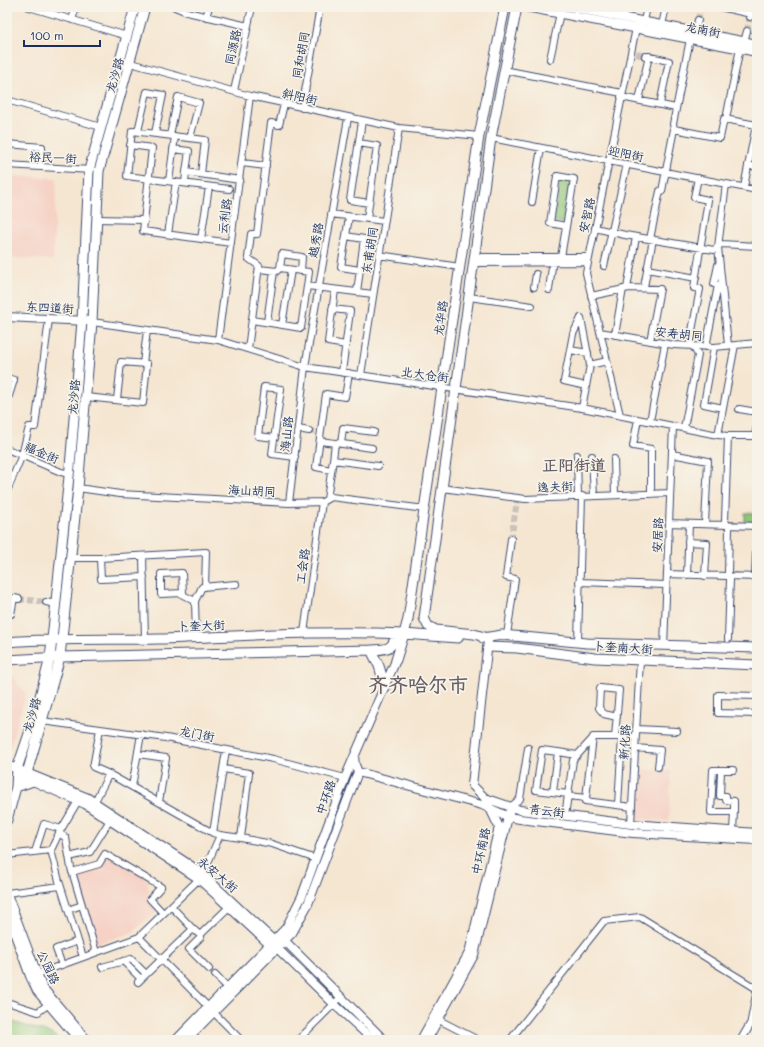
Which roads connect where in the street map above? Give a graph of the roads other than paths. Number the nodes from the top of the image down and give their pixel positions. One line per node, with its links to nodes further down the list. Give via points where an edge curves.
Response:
1 (29, 7): 16 (street)
2 (76, 7): 21 (street)
3 (135, 7): 29 (main road, 龙沙路)
4 (145, 7): 35 (main road, 龙沙路)
5 (175, 7): 19 (street)
6 (209, 7): 19 (street)
7 (252, 7): 25 (street, 同源路)
8 (320, 7): 44 (street, 同和胡同)
9 (505, 7): 56 (main road, 龙华路)
10 (517, 7): 36 (main road)
11 (526, 7): 18 (main road, 龙南街)
12 (573, 7): 17 (main road, 龙南街)
13 (647, 7): 23 (street)
14 (666, 7): 24 (street)
15 (720, 7): 20 (street, via 750,14)
16 (38, 8): 21 (street)
17 (594, 9): 23 (main road, 龙南街)
18 (560, 13): 26 (main road, 龙南街); 33 (street)
19 (206, 17): 25 (street)
20 (750, 17)
21 (72, 20): 29 (street)
22 (698, 20): 28 (street)
23 (644, 21): 24 (main road, 龙南街); 26 (street)
24 (662, 25): 28 (main road, 龙南街)
25 (248, 26): 37 (street, 同源路)
26 (636, 28): 28 (main road, 龙南街); 38 (street, 安智路, via 633,53)
27 (747, 31): 31 (street)
28 (693, 35): 31 (main road, 龙南街); 45 (street)
29 (127, 36): 34 (main road, 龙沙路)
30 (757, 44): 31 (main road, 龙南街)
31 (742, 45): 32 (main road, 龙南街); 47 (street)
32 (757, 52)
33 (550, 59)
34 (120, 60): 35 (street, 斜阳街); 50 (main road, 龙沙路)
35 (130, 62): 37 (street, 斜阳街); 74 (main road, 龙沙路)
36 (504, 70): 38 (street); 58 (main road)
37 (234, 91): 39 (street, 斜阳街)
38 (622, 95): 41 (street); 65 (street, 安智路)
39 (250, 96): 42 (street, 斜阳街); 66 (street, 云利路)
40 (7, 100): 50 (street)
41 (639, 100): 43 (street); 43 (street, via 647,56 669,61)
42 (284, 104): 44 (street, 斜阳街); 70 (street, via 279,124 271,123)
43 (660, 104): 45 (street)
44 (302, 108): 46 (street, 斜阳街)
45 (676, 108): 52 (street)
46 (348, 118): 48 (street, 斜阳街); 91 (street, 越秀路)
47 (726, 119): 49 (street); 52 (street, via 724,118 720,138)
48 (362, 121): 51 (street, 斜阳街); 59 (street)
49 (756, 125): 62 (street)
50 (101, 127): 73 (main road, 龙沙路)
51 (399, 128): 56 (street, 斜阳街); 96 (street, 东甫胡同)
52 (674, 129): 76 (street)
53 (138, 132): 54 (street); 54 (street, via 147,92 163,95); 61 (street, via 132,131)
54 (155, 133): 55 (street)
55 (173, 135): 57 (street); 57 (street, via 178,98 199,103); 64 (street)
56 (479, 136): 116 (main road, 龙华路)
57 (190, 138): 77 (street, via 205,140)
58 (491, 138): 63 (street, 迎阳街); 112 (main road)
59 (359, 143): 90 (street, via 377,146); 90 (street, via 350,200)
60 (7, 144): 71 (street, via 42,147)
61 (130, 145): 79 (street, via 127,176); 79 (street, via 152,148)
62 (754, 146): 68 (street)
63 (541, 148): 65 (street, 迎阳街); 89 (street)
64 (173, 149): 75 (street, via 189,151); 82 (street)
65 (609, 161): 67 (street, 迎阳街); 98 (street, 安智路)
66 (242, 163): 70 (street); 81 (street, 云利路)
67 (627, 164): 76 (street, 迎阳街); 99 (street)
68 (748, 165): 72 (street); 86 (street)
69 (7, 166): 71 (street, 裕民一街)
70 (266, 166): 117 (street, via 257,234 251,234 248,258 259,266)
71 (41, 167): 73 (street, 裕民一街)
72 (757, 167)
73 (89, 170): 74 (street, 裕民一街); 141 (main road, 龙沙路)
74 (99, 171): 93 (main road, 龙沙路)
75 (186, 172): 77 (street); 83 (street)
76 (666, 172): 80 (street, 迎阳街); 104 (street)
77 (201, 174): 78 (street)
78 (210, 175): 81 (street); 85 (street)
79 (148, 178): 82 (street); 95 (street)
80 (698, 178): 84 (street, 迎阳街); 108 (street, via 694,197 708,200)
81 (240, 180): 105 (street, 云利路)
82 (172, 182): 83 (street); 100 (street)
83 (185, 183): 85 (street)
84 (726, 184): 86 (street, 迎阳街); 107 (street)
85 (208, 186): 87 (street); 103 (street)
86 (744, 187): 88 (street, 迎阳街)
87 (229, 189)
88 (757, 190)
89 (532, 202)
90 (369, 203): 94 (street)
91 (331, 214): 92 (street); 127 (street, 越秀路)
92 (349, 217): 94 (street); 101 (street)
93 (97, 218): 95 (street); 142 (main road, 龙沙路)
94 (366, 219): 96 (street)
95 (144, 220): 100 (street, via 143,231)
96 (384, 221): 109 (street, 东甫胡同)
97 (566, 226): 97 (street, via 574,179 557,176 550,223); 110 (street)
98 (595, 228): 99 (street); 114 (street, 安智路)
99 (612, 232): 102 (street); 115 (street)
100 (168, 234): 103 (street)
101 (346, 236): 121 (street, via 364,239); 121 (street, via 341,267)
102 (636, 237): 104 (street); 129 (street)
103 (201, 239): 105 (street)
104 (652, 239): 108 (street); 118 (street)
105 (231, 243): 148 (street, 云利路)
106 (757, 246): 107 (street, via 721,244)
107 (718, 247): 108 (street, via 714,250); 111 (street)
108 (700, 248): 124 (street)
109 (379, 255): 116 (street); 133 (street, 东甫胡同)
110 (561, 257): 113 (street); 114 (street)
111 (719, 258): 153 (street); 155 (street, via 714,284 718,285)
112 (474, 260): 113 (street); 135 (main road)
113 (552, 260): 114 (street); 131 (street)
114 (588, 260): 134 (street, 安智路, via 586,273)
115 (604, 266)
116 (460, 267): 168 (main road, 龙华路)
117 (259, 269): 119 (street); 140 (street)
118 (647, 269): 124 (street); 128 (street)
119 (277, 270): 120 (street); 122 (street, via 282,254 302,257); 143 (street)
120 (290, 270): 122 (street); 144 (street)
121 (360, 270): 132 (street)
122 (301, 271): 125 (street, via 309,272)
123 (536, 274): 126 (street)
124 (696, 278): 154 (street, via 694,288 700,289 690,341)
125 (307, 286): 127 (street); 144 (street, via 301,328)
126 (534, 287)
127 (318, 288): 130 (street); 163 (street, 越秀路)
128 (644, 288): 129 (street); 149 (street, via 660,289)
129 (625, 289): 134 (street); 147 (street)
130 (335, 290): 132 (street); 137 (street)
131 (549, 290)
132 (357, 292): 133 (street)
133 (373, 294): 165 (street, 东甫胡同)
134 (591, 296): 146 (street, 安智路)
135 (469, 297): 136 (street); 169 (main road)
136 (532, 306)
137 (332, 309): 152 (street, via 328,342); 152 (street, via 350,311)
138 (7, 317): 139 (main road, 东四道街)
139 (49, 319): 141 (main road, 东四道街); 195 (street, via 36,427 29,426)
140 (252, 320): 143 (street); 157 (street)
141 (82, 321): 142 (main road, 东四道街); 203 (main road, 龙沙路)
142 (92, 322): 145 (street, 北大仓街); 170 (main road, 龙沙路)
143 (267, 322): 144 (street)
144 (282, 325)
145 (147, 330): 148 (street, 北大仓街); 161 (street)
146 (600, 332): 147 (street, 安寿胡同); 160 (street, 安智路)
147 (615, 335): 149 (street, 安寿胡同)
148 (218, 340): 157 (street, 北大仓街)
149 (650, 341): 151 (street, 安寿胡同)
150 (757, 343): 153 (street, 安寿胡同)
151 (665, 344): 154 (street, 安寿胡同); 179 (street)
152 (346, 345): 164 (street)
153 (731, 345): 156 (street, 安寿胡同); 174 (street)
154 (693, 346): 155 (street, 安寿胡同); 182 (street, via 698,355)
155 (706, 347): 156 (street, 安寿胡同)
156 (714, 347): 174 (street, via 704,404)
157 (248, 349): 163 (street, 北大仓街)
158 (570, 350): 159 (street); 159 (street, via 573,334 581,318); 167 (street, via 564,381)
159 (588, 353): 162 (street)
160 (607, 361): 162 (street); 177 (street, 安智路)
161 (143, 364): 171 (street, via 120,362); 171 (street, via 147,364 143,403)
162 (590, 365): 167 (street)
163 (305, 367): 164 (street, 北大仓街); 183 (street, 海山路)
164 (345, 373): 165 (street, 北大仓街); 190 (street, via 345,397 326,394 319,432)
165 (360, 375): 168 (street, 北大仓街)
166 (7, 378): 172 (street, via 14,380)
167 (586, 386): 173 (street)
168 (442, 387): 169 (street, 北大仓街); 214 (main road, 龙华路)
169 (456, 389): 173 (street, 北大仓街); 205 (main road)
170 (86, 397): 171 (street); 204 (main road, 龙沙路)
171 (117, 400)
172 (7, 402)
173 (582, 408): 177 (street, 北大仓街)
174 (723, 408): 186 (street)
175 (739, 409): 176 (street)
176 (757, 412)
177 (620, 415): 178 (street, 北大仓街)
178 (638, 419): 179 (street, 北大仓街); 208 (street, via 634,446 651,449)
179 (650, 421): 180 (street, 北大仓街)
180 (673, 426): 182 (street, 北大仓街); 194 (street, 安居路)
181 (757, 426): 188 (street)
182 (684, 428): 186 (street, 北大仓街)
183 (298, 429): 184 (street); 198 (street, 海山路)
184 (309, 431)
185 (374, 432): 191 (street, 工会路, via 343,428)
186 (718, 435): 187 (street, 北大仓街)
187 (728, 436): 188 (street, 北大仓街); 218 (street, via 725,521)
188 (756, 436)
189 (274, 438): 189 (street, via 280,389 264,387 258,436); 198 (street, via 272,454)
190 (320, 440): 191 (street); 202 (street, via 316,467)
191 (338, 443): 192 (street); 200 (street, 工会路)
192 (372, 448)
193 (7, 449): 195 (street, 福金街)
194 (672, 454): 207 (street, 安居路); 217 (street, via 708,461)
195 (22, 455): 203 (street, 福金街); 206 (street)
196 (577, 455): 210 (street)
197 (592, 456): 211 (street)
198 (294, 457): 213 (street, 海山路)
199 (614, 459): 209 (street)
200 (333, 460): 201 (street); 202 (street, 工会路)
201 (378, 466)
202 (331, 470): 212 (street, 工会路)
203 (70, 474): 244 (main road, 龙沙路, via 51,603)
204 (78, 488): 213 (street, 海山胡同, via 120,494); 224 (main road, 龙沙路)
205 (442, 488): 210 (street, 逸夫街, via 517,499); 250 (main road, via 424,618 428,626 436,630 474,634)
206 (7, 491)
207 (670, 493): 208 (street, 逸夫街); 215 (street, 安居路)
208 (651, 494): 209 (street, 逸夫街)
209 (615, 495): 211 (street, 逸夫街)
210 (580, 496): 211 (street, 逸夫街); 232 (street)
211 (594, 496)
212 (325, 500): 213 (street, 海山胡同); 214 (street, 海山胡同, via 330,497); 240 (street, 工会路)
213 (289, 503)
214 (425, 509): 241 (main road, 龙华路, via 408,619)
215 (669, 523): 216 (street); 226 (street, 安居路)
216 (689, 524): 217 (street); 221 (street)
217 (705, 524): 218 (street)
218 (727, 525): 219 (street); 229 (street)
219 (757, 526): 222 (street)
220 (512, 539): 242 (street, via 506,577 516,578)
221 (688, 542): 227 (street); 228 (street, via 707,543)
222 (756, 545): 231 (street)
223 (143, 556): 225 (street); 230 (street); 235 (street, via 206,552)
224 (70, 558): 225 (street); 245 (main road, 龙沙路)
225 (100, 558): 230 (street, via 101,578)
226 (667, 574): 227 (street); 234 (street, 安居路)
227 (687, 575): 228 (street)
228 (705, 576): 229 (street)
229 (729, 576): 231 (street); 247 (street)
230 (144, 577): 246 (street)
231 (756, 577)
232 (579, 582): 234 (street); 249 (street)
233 (236, 584): 235 (street)
234 (666, 585): 251 (street, 安居路)
235 (205, 587): 238 (street, via 202,587)
236 (183, 593): 236 (street, via 182,573 161,574 161,594); 238 (street)
237 (19, 599): 239 (street, via 14,598)
238 (195, 601): 243 (street)
239 (11, 614)
240 (304, 633): 241 (main road, 卜奎大街); 243 (main road, 卜奎大街)
241 (400, 634): 250 (main road, via 473,639); 253 (main road, via 388,649); 257 (main road, 龙华路)
242 (507, 635): 249 (main road, 卜奎南大街); 250 (main road, 卜奎南大街)
243 (196, 637): 246 (main road, 卜奎大街)
244 (51, 639): 245 (main road, 卜奎大街); 248 (main road, 卜奎大街); 255 (main road, 龙沙路)
245 (61, 639): 246 (main road, 卜奎大街); 254 (main road, 龙沙路)
246 (145, 639)
247 (728, 639)
248 (7, 642)
249 (578, 642): 251 (main road, 卜奎南大街)
250 (488, 643): 258 (main road, 卜奎南大街, via 595,658); 296 (main road, 中环南路, via 472,785)
251 (664, 646): 252 (main road, 卜奎南大街)
252 (757, 648)
253 (371, 650): 254 (main road); 260 (main road, via 379,666)
254 (60, 657): 255 (main road); 264 (main road, 龙沙路)
255 (50, 658): 256 (main road); 281 (main road, 龙沙路, via 34,719)
256 (7, 660)
257 (396, 660): 260 (main road, 中环路)
258 (640, 660): 259 (main road, 卜奎南大街); 266 (street, 新化路)
259 (757, 665)
260 (384, 686): 278 (main road, 中环路)
261 (757, 696): 262 (street, via 718,695 718,713)
262 (757, 714)
263 (617, 717): 263 (street, via 619,690 600,688 599,708 604,714); 270 (street)
264 (42, 721): 265 (street, 龙门街); 286 (main road, 龙沙路)
265 (100, 729): 268 (street, 龙门街); 287 (street, via 93,767)
266 (636, 729): 267 (street); 271 (street, 新化路)
267 (677, 731)
268 (141, 734): 274 (street, 龙门街); 276 (street)
269 (593, 737): 270 (street); 277 (street); 297 (street)
270 (618, 737): 271 (street); 301 (street)
271 (635, 737): 273 (street, 新化路)
272 (528, 748): 302 (street, via 520,798)
273 (635, 748): 280 (street, via 660,750); 303 (street, 新化路)
274 (226, 750): 282 (street); 288 (street, 龙门街, via 273,759)
275 (558, 752): 277 (street); 292 (street); 292 (street, via 542,750 536,790)
276 (138, 754): 291 (street); 299 (street, via 166,758)
277 (578, 755): 293 (street, via 573,760)
278 (354, 756): 285 (main road, via 354,765); 288 (main road, 中环路)
279 (7, 765): 281 (main road, 永安大街)
280 (658, 767)
281 (17, 769): 286 (main road, 永安大街); 290 (main road, 龙沙路)
282 (223, 769): 314 (street); 316 (street, via 249,772)
283 (721, 770): 284 (street); 294 (street, via 713,770); 295 (street)
284 (733, 770)
285 (358, 772): 304 (main road, 青云街, via 482,805); 337 (main road, 中环路, via 308,904)
286 (27, 773): 290 (main road, 龙沙路); 300 (main road, 永安大街, via 88,798)
287 (109, 774): 291 (street); 300 (street)
288 (345, 778): 322 (main road, 中环路)
289 (33, 781): 290 (main road); 298 (main road, 永安大街)
290 (16, 787): 308 (main road, 龙沙路)
291 (132, 787): 299 (street)
292 (553, 792): 293 (street)
293 (568, 795): 297 (street); 306 (street)
294 (712, 796): 295 (street); 305 (street, via 711,812)
295 (720, 796): 305 (street, via 726,796 726,800 734,801)
296 (485, 798): 302 (main road, 青云街); 304 (main road, 中环南路)
297 (586, 798): 301 (street, via 585,801)
298 (78, 800): 309 (main road, 永安大街); 311 (street)
299 (159, 802): 314 (street)
300 (94, 803): 324 (main road, 永安大街)
301 (618, 805): 303 (street)
302 (510, 807): 306 (main road, 青云街); 307 (main road, 中环南路)
303 (632, 807): 310 (street, 新化路)
304 (491, 810): 307 (main road, 青云街); 357 (main road, 中环南路, via 499,826 469,953)
305 (734, 812): 312 (street)
306 (565, 816): 310 (main road, 青云街)
307 (509, 817): 317 (main road, 青云街, via 633,832); 357 (main road, 中环南路, via 474,955)
308 (7, 820)
309 (110, 820): 321 (street, via 90,852); 324 (main road, 永安大街)
310 (631, 824): 312 (main road, 青云街)
311 (60, 831): 318 (street); 319 (street, via 44,824); 321 (street, via 66,838)
312 (733, 831): 313 (main road, 青云街)
313 (757, 832)
314 (213, 833): 315 (street)
315 (220, 835): 316 (street); 324 (street)
316 (241, 838): 322 (street, via 272,844)
317 (757, 840)
318 (51, 850): 319 (street); 325 (street)
319 (35, 852): 320 (street)
320 (7, 855)
321 (69, 857): 323 (street)
322 (316, 859): 338 (main road, 中环路, via 302,896 286,928)
323 (72, 872): 327 (street); 332 (street, via 99,864 105,854 161,887 150,899)
324 (201, 877): 328 (street); 329 (main road, 永安大街); 338 (main road, 永安大街)
325 (60, 886): 326 (street); 330 (street)
326 (7, 894): 347 (main road, 公园路)
327 (82, 905): 330 (street); 339 (street)
328 (171, 906): 332 (street); 333 (street)
329 (229, 907): 334 (street); 338 (main road, 永安大街)
330 (68, 910): 336 (street)
331 (7, 913): 347 (main road, 公园路)
332 (163, 913): 335 (street)
333 (193, 929): 334 (street); 341 (street)
334 (200, 935): 345 (street, via 201,937 189,949)
335 (139, 937): 339 (street); 341 (street)
336 (78, 941): 340 (street); 343 (street, via 56,949)
337 (285, 941): 338 (main road); 352 (main road)
338 (274, 944): 349 (main road); 355 (main road, 永安大街); 356 (main road)
339 (96, 952): 340 (street)
340 (83, 957): 343 (street)
341 (161, 960): 346 (street); 356 (street)
342 (123, 961): 344 (street); 346 (street, via 131,959); 346 (street, via 139,981)
343 (62, 965): 347 (street)
344 (102, 967)
345 (209, 969)
346 (146, 974)
347 (33, 975): 354 (main road, 公园路)
348 (215, 975): 349 (street)
349 (228, 988): 356 (main road)
350 (757, 988): 370 (street, via 640,917 604,920)
351 (757, 992): 358 (street)
352 (342, 997): 355 (street); 366 (main road)
353 (7, 1002): 354 (street, via 38,1012)
354 (51, 1002): 359 (main road, 公园路); 360 (main road, 公园路)
355 (334, 1004): 364 (street); 365 (main road, 永安大街)
356 (211, 1010): 361 (main road); 362 (main road); 363 (street)
357 (436, 1018): 367 (main road, 中环南路); 368 (main road, 中环南路); 369 (street)
358 (755, 1018): 371 (street)
359 (79, 1040)
360 (87, 1040)
361 (176, 1040)
362 (186, 1040)
363 (241, 1040)
364 (298, 1040)
365 (373, 1040)
366 (384, 1040)
367 (421, 1040)
368 (427, 1040)
369 (478, 1040)
370 (510, 1040)
371 (741, 1040)

